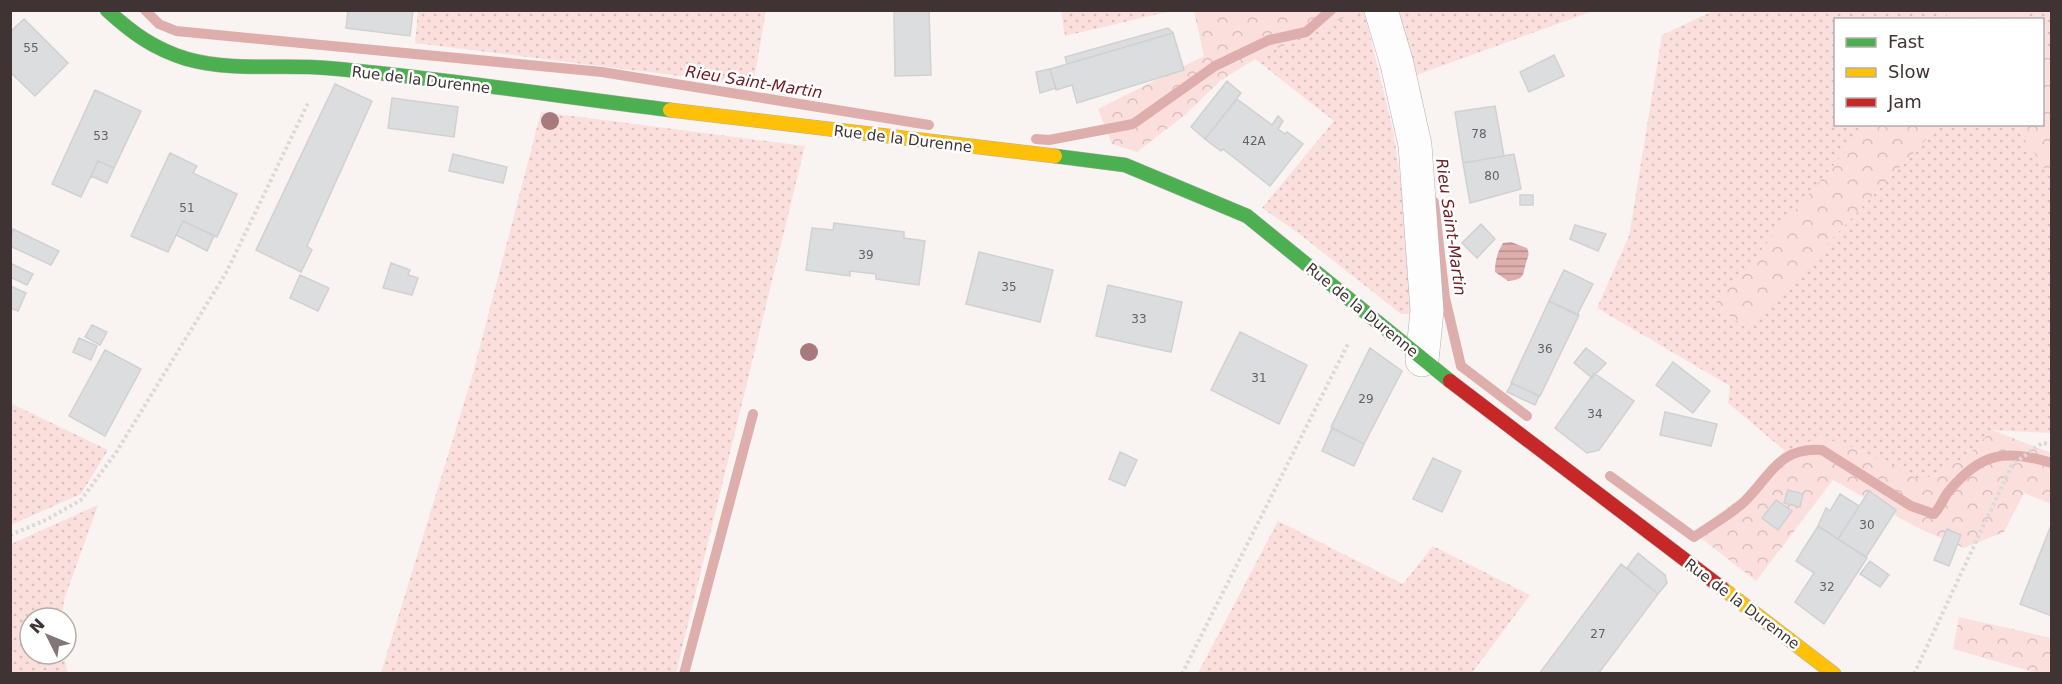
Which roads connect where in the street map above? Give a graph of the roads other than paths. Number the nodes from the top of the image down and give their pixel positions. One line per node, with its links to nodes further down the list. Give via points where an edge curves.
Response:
1 (107, 10): 3 (street, Rue de la Durenne, via 143,42 180,58 262,70 325,68 1125,165 1247,216)
2 (1381, 10): 3 (street, Rue de la Durenne, via 1415,145 1427,311)
3 (1422, 360): 4 (street, Rue de la Durenne)
4 (1834, 674)

